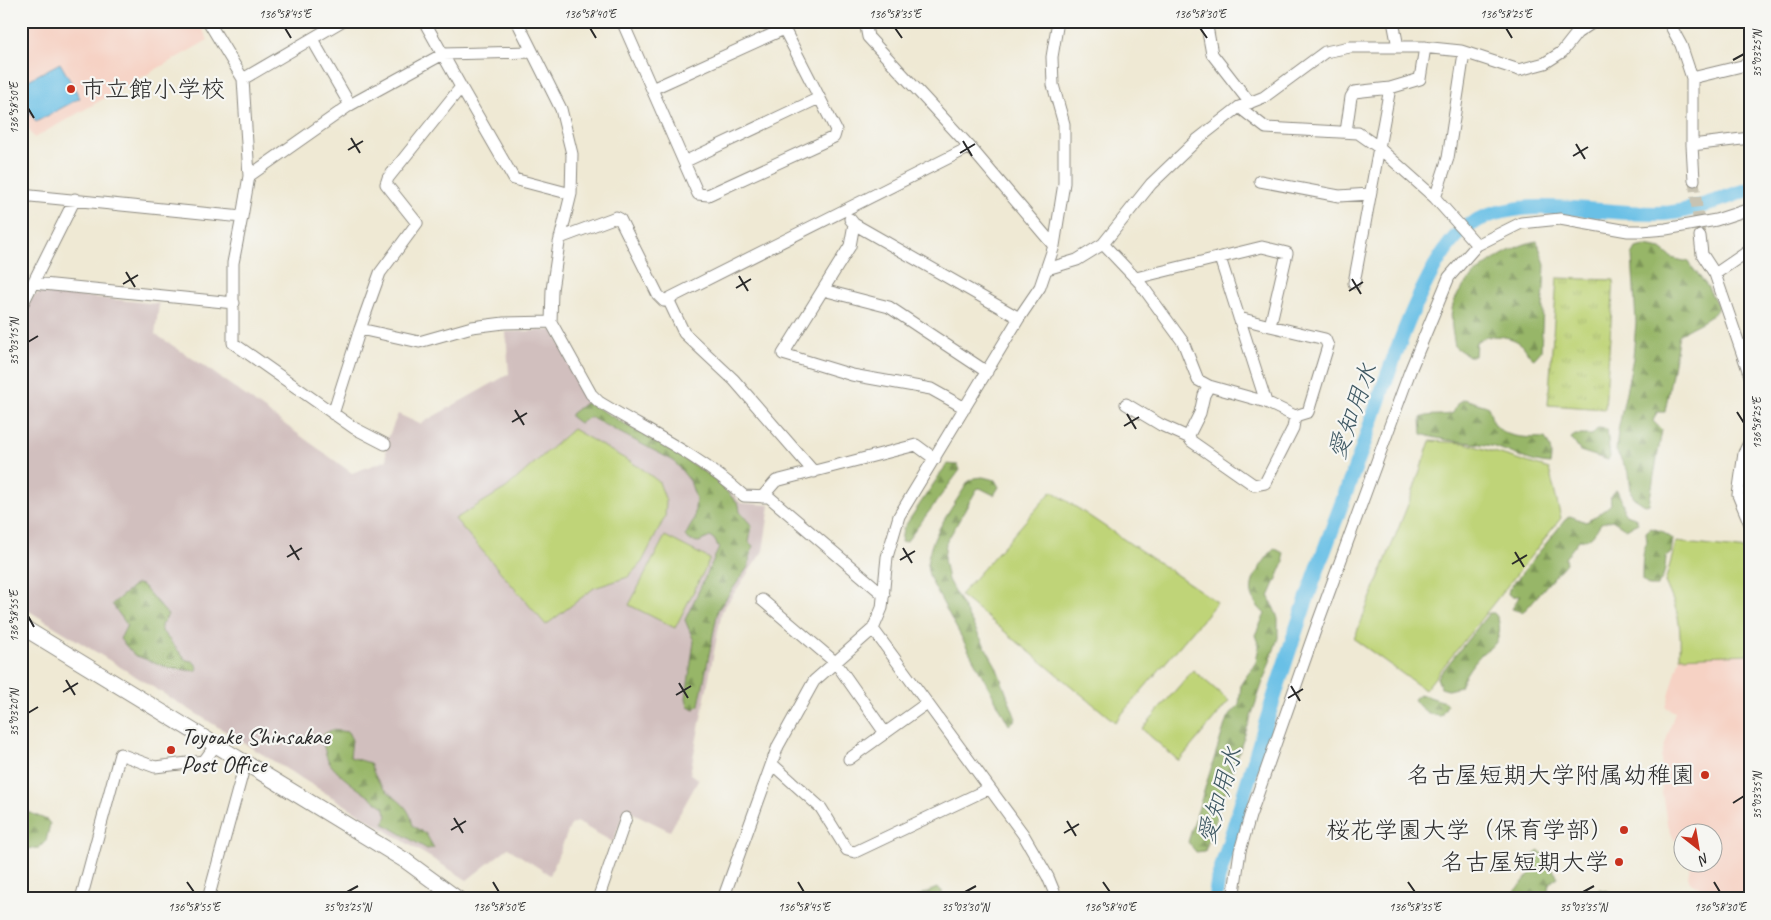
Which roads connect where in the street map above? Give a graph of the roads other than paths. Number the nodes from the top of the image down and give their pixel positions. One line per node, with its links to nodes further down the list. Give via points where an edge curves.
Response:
1 (208, 21): 21 (street)
2 (342, 21): 13 (street)
3 (424, 21): 18 (street)
4 (517, 21): 16 (street)
5 (622, 21): 23 (street)
6 (865, 21): 31 (street, via 868,37)
7 (1058, 21): 50 (street, via 1052,57 1053,85 1064,124 1064,183)
8 (1206, 21): 26 (street, via 1212,54)
9 (1394, 21): 14 (street)
10 (1596, 21): 17 (street, via 1577,33 1562,52 1545,63 1519,70)
11 (1668, 21): 20 (street, via 1681,45)
12 (782, 25): 23 (street); 25 (street)
13 (312, 39): 21 (street); 27 (street)
14 (1398, 47): 15 (street); 26 (street, via 1325,52 1264,97)
15 (1425, 47): 17 (street); 24 (street, via 1420,79)
16 (531, 52): 18 (street); 37 (street, via 567,130 572,154)
17 (1464, 53): 40 (street, via 1448,158)
18 (443, 54): 22 (street); 27 (street)
19 (1750, 64): 20 (street)
20 (1692, 78): 30 (street)
21 (242, 79): 34 (street)
22 (461, 87): 37 (street, via 514,179); 66 (street, via 388,178 386,184 417,223 380,273)
23 (652, 88): 33 (street)
24 (1390, 88): 28 (street, via 1354,92); 32 (street)
25 (820, 98): 33 (street); 33 (street, via 836,130 834,137 708,195 698,194)
26 (1244, 105): 28 (street, via 1266,128); 49 (street, via 1198,139 1151,184)
27 (350, 106): 34 (street)
28 (1346, 132): 32 (street, via 1358,133)
29 (1750, 138): 30 (street)
30 (1692, 145): 35 (street)
31 (970, 147): 43 (street); 50 (street)
32 (1378, 147): 38 (street); 40 (street)
33 (684, 162)
34 (250, 176): 44 (street)
35 (1694, 180)
36 (1260, 181): 38 (street, via 1339,196)
37 (571, 194): 47 (street)
38 (1370, 194): 57 (street)
39 (21, 195): 41 (street)
40 (1435, 198): 48 (street)
41 (75, 199): 44 (street); 56 (street)
42 (1750, 210): 48 (street, via 1716,220 1642,231 1560,219 1521,222)
43 (844, 211): 45 (street); 59 (street)
44 (242, 217): 60 (street, via 233,263)
45 (854, 224): 58 (street, via 850,246); 62 (street)
46 (1700, 236): 54 (street, via 1702,254)
47 (560, 238): 59 (street, via 616,217 620,219 658,295); 64 (street, via 552,290)
48 (1473, 241): 101 (street, via 1449,277 1410,371 1317,625 1250,816 1240,850)
49 (1104, 244): 53 (street, via 1077,260); 55 (street)
50 (1054, 246): 53 (street)
51 (1750, 250): 54 (street)
52 (1220, 258): 55 (street); 63 (street); 65 (street, via 1262,247 1287,253)
53 (1047, 269): 62 (street, via 1040,288)
54 (1715, 274): 68 (street)
55 (1136, 278): 69 (street, via 1183,342 1198,380)
56 (33, 283): 60 (street); 61 (street)
57 (1354, 283)
58 (823, 290): 67 (street, via 889,306); 72 (street, via 784,354 852,375 932,389)
59 (668, 299): 79 (street, via 684,334 734,380)
60 (234, 303): 73 (street, via 233,344)
61 (21, 307)
62 (1019, 318): 67 (street)
63 (1239, 318): 65 (street); 70 (street)
64 (552, 322): 66 (street, via 472,327 418,342); 80 (street, via 591,394 599,402 674,443 744,496)
65 (1270, 326): 74 (street, via 1325,340 1328,346 1308,412)
66 (360, 329): 73 (street)
67 (987, 372): 72 (street)
68 (1750, 376)
69 (1209, 386): 70 (street); 75 (street)
70 (1266, 402): 74 (street)
71 (1126, 404): 75 (street)
72 (966, 408): 78 (street)
73 (332, 414): 77 (street)
74 (1295, 416): 75 (street, via 1293,428 1265,483 1254,485)
75 (1190, 438)
76 (1750, 441): 81 (street, via 1744,453 1738,495)
77 (384, 444)
78 (935, 459): 79 (street, via 916,445); 82 (street, via 899,516 887,557)
79 (814, 472): 80 (street, via 776,481)
80 (762, 497): 82 (street, via 769,497)
81 (1750, 524)
82 (884, 595): 85 (street)
83 (762, 600): 86 (street)
84 (21, 626): 89 (street)
85 (873, 629): 86 (street); 87 (street)
86 (836, 663): 88 (street); 92 (street, via 814,681 778,746)
87 (927, 703): 88 (street); 93 (street)
88 (885, 733): 90 (street)
89 (215, 746): 91 (street); 96 (street, via 204,761 154,767 120,754)
90 (849, 760)
91 (245, 764): 95 (street, via 406,861); 97 (street)
92 (772, 764): 93 (street, via 821,808 847,850 855,852); 99 (street)
93 (988, 789): 100 (street, via 1023,834)
94 (626, 818): 98 (street)
95 (452, 897)
96 (82, 899)
97 (208, 899)
98 (598, 899)
99 (724, 899)
100 (1057, 899)
101 (1233, 899)

